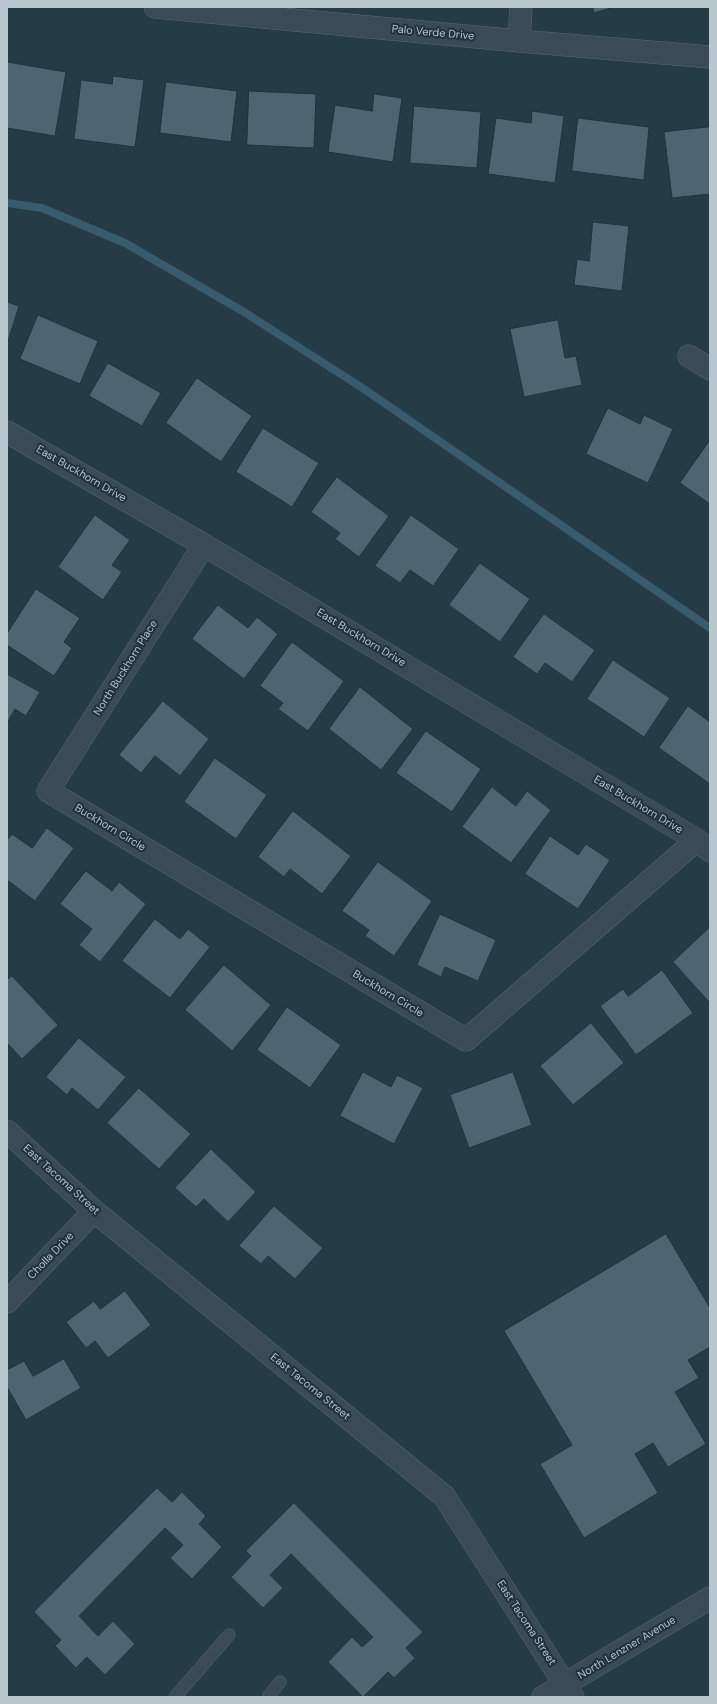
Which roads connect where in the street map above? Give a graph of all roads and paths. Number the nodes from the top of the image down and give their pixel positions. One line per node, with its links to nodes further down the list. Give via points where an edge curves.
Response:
1 (155, 7): 3 (street, Palo Verde Drive)
2 (521, 7): 3 (street)
3 (519, 41): 4 (street, Palo Verde Drive)
4 (710, 57)
5 (689, 356): 6 (street)
6 (710, 369)
7 (7, 432): 8 (street, East Buckhorn Drive)
8 (204, 544): 9 (street, North Buckhorn Place); 10 (street, East Buckhorn Drive)
9 (48, 791): 10 (street, Buckhorn Circle, via 466,1040)
10 (703, 845)
11 (7, 1131): 12 (street, East Tacoma Street)
12 (94, 1211): 13 (street, Cholla Drive); 17 (street, East Tacoma Street, via 444,1496)
13 (7, 1302)
14 (710, 1598): 17 (street, North Lenzner Avenue)
15 (229, 1635): 18 (lane)
16 (280, 1682): 19 (lane)
17 (569, 1691): 20 (street, North Lenzner Avenue)
18 (175, 1697)
19 (268, 1697)
20 (543, 1697)

